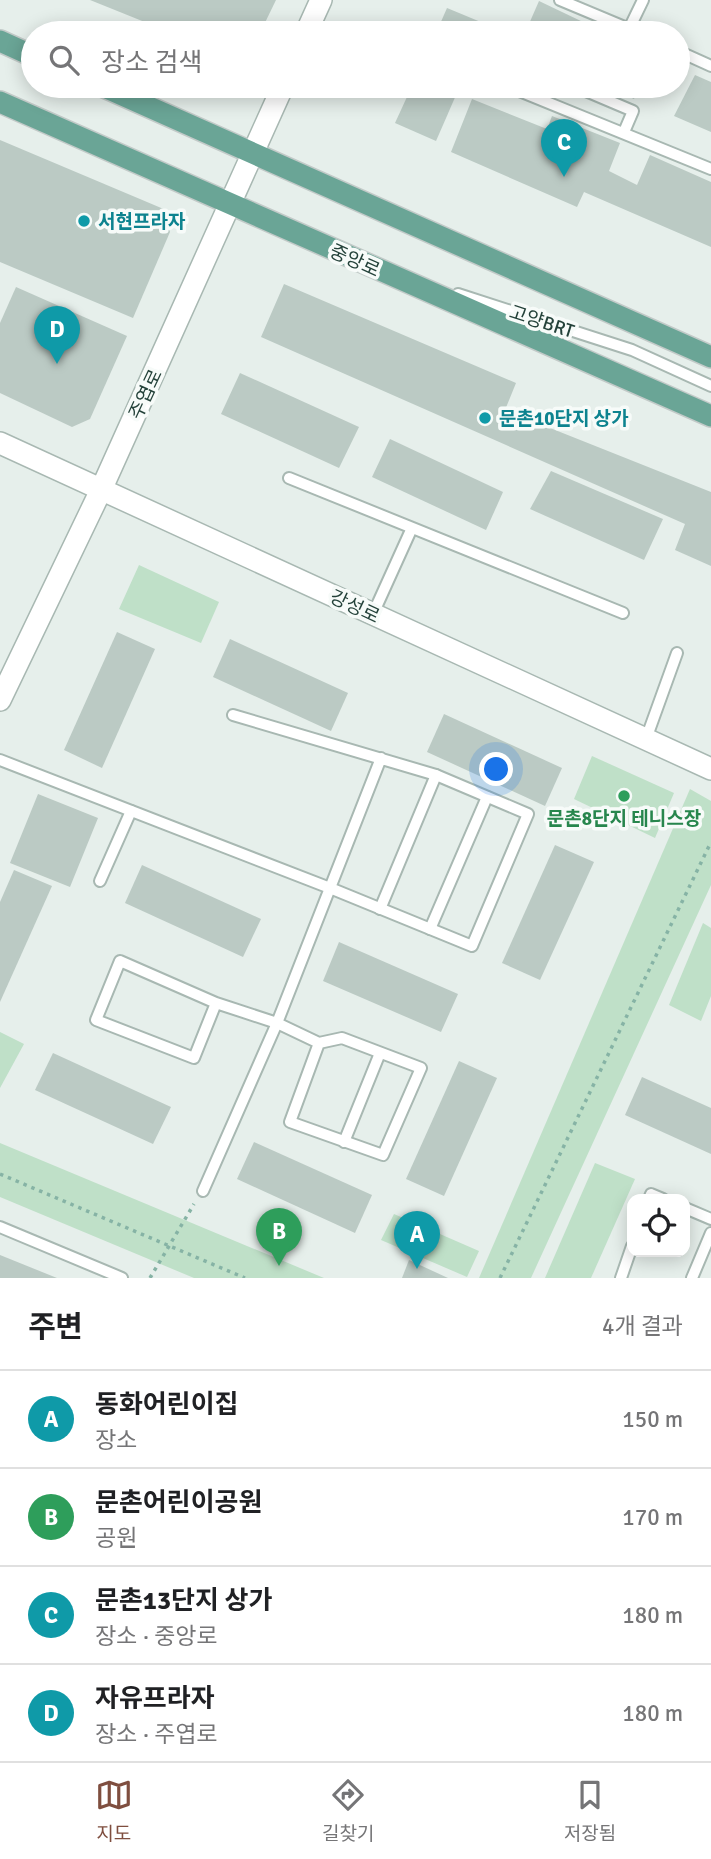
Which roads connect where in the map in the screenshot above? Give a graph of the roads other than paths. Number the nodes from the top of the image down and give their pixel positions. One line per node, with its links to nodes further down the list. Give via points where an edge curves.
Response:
1 (321, 0): 4 (street)
2 (560, 0): 5 (lane)
3 (643, 0): 6 (lane)
4 (311, 21)
5 (610, 21)
6 (637, 21)
7 (0, 41): 8 (main road)
8 (21, 51)
9 (690, 56): 10 (lane)
10 (711, 66)
11 (129, 98): 17 (main road)
12 (278, 98): 17 (street, 주엽로)
13 (538, 98): 16 (lane)
14 (602, 98): 16 (lane, via 633,111)
15 (0, 102): 19 (main road, 중앙로)
16 (624, 132): 18 (lane)
17 (253, 152): 19 (street, 주엽로); 21 (main road)
18 (711, 169)
19 (231, 205): 20 (main road, 중앙로); 26 (street, 주엽로)
20 (369, 266): 22 (lane, 고양BRT, via 632,350); 23 (main road, 중앙로)
21 (711, 360)
22 (711, 386)
23 (711, 416)
24 (0, 443): 26 (street, 강성로)
25 (289, 478): 27 (lane)
26 (101, 490): 29 (street, 강성로); 31 (street, 주엽로)
27 (411, 530): 28 (lane); 29 (lane)
28 (622, 613)
29 (373, 614): 33 (street, 강성로)
30 (677, 653): 33 (lane)
31 (0, 700)
32 (233, 715): 34 (lane)
33 (646, 739): 36 (street, 강성로)
34 (381, 758): 37 (lane); 41 (lane)
35 (0, 761): 39 (lane)
36 (711, 769)
37 (436, 775): 38 (lane); 42 (lane)
38 (487, 797): 43 (lane); 43 (lane, via 528,814 472,946)
39 (131, 811): 40 (lane); 41 (lane)
40 (100, 881)
41 (330, 888): 42 (lane); 45 (lane)
42 (380, 909): 43 (lane)
43 (430, 929)
44 (216, 1003): 44 (lane, via 120,961 96,1020 194,1058); 45 (lane)
45 (277, 1023): 46 (lane); 49 (lane)
46 (319, 1043): 47 (lane, via 342,1038); 48 (lane, via 290,1122)
47 (380, 1053): 48 (lane); 48 (lane, via 421,1068 383,1155)
48 (344, 1142)
49 (203, 1191)
50 (690, 1210): 51 (lane)
51 (711, 1219)
52 (0, 1227): 55 (lane)
53 (711, 1233): 57 (lane)
54 (628, 1257): 56 (lane)
55 (122, 1278)
56 (621, 1278)
57 (692, 1278)

